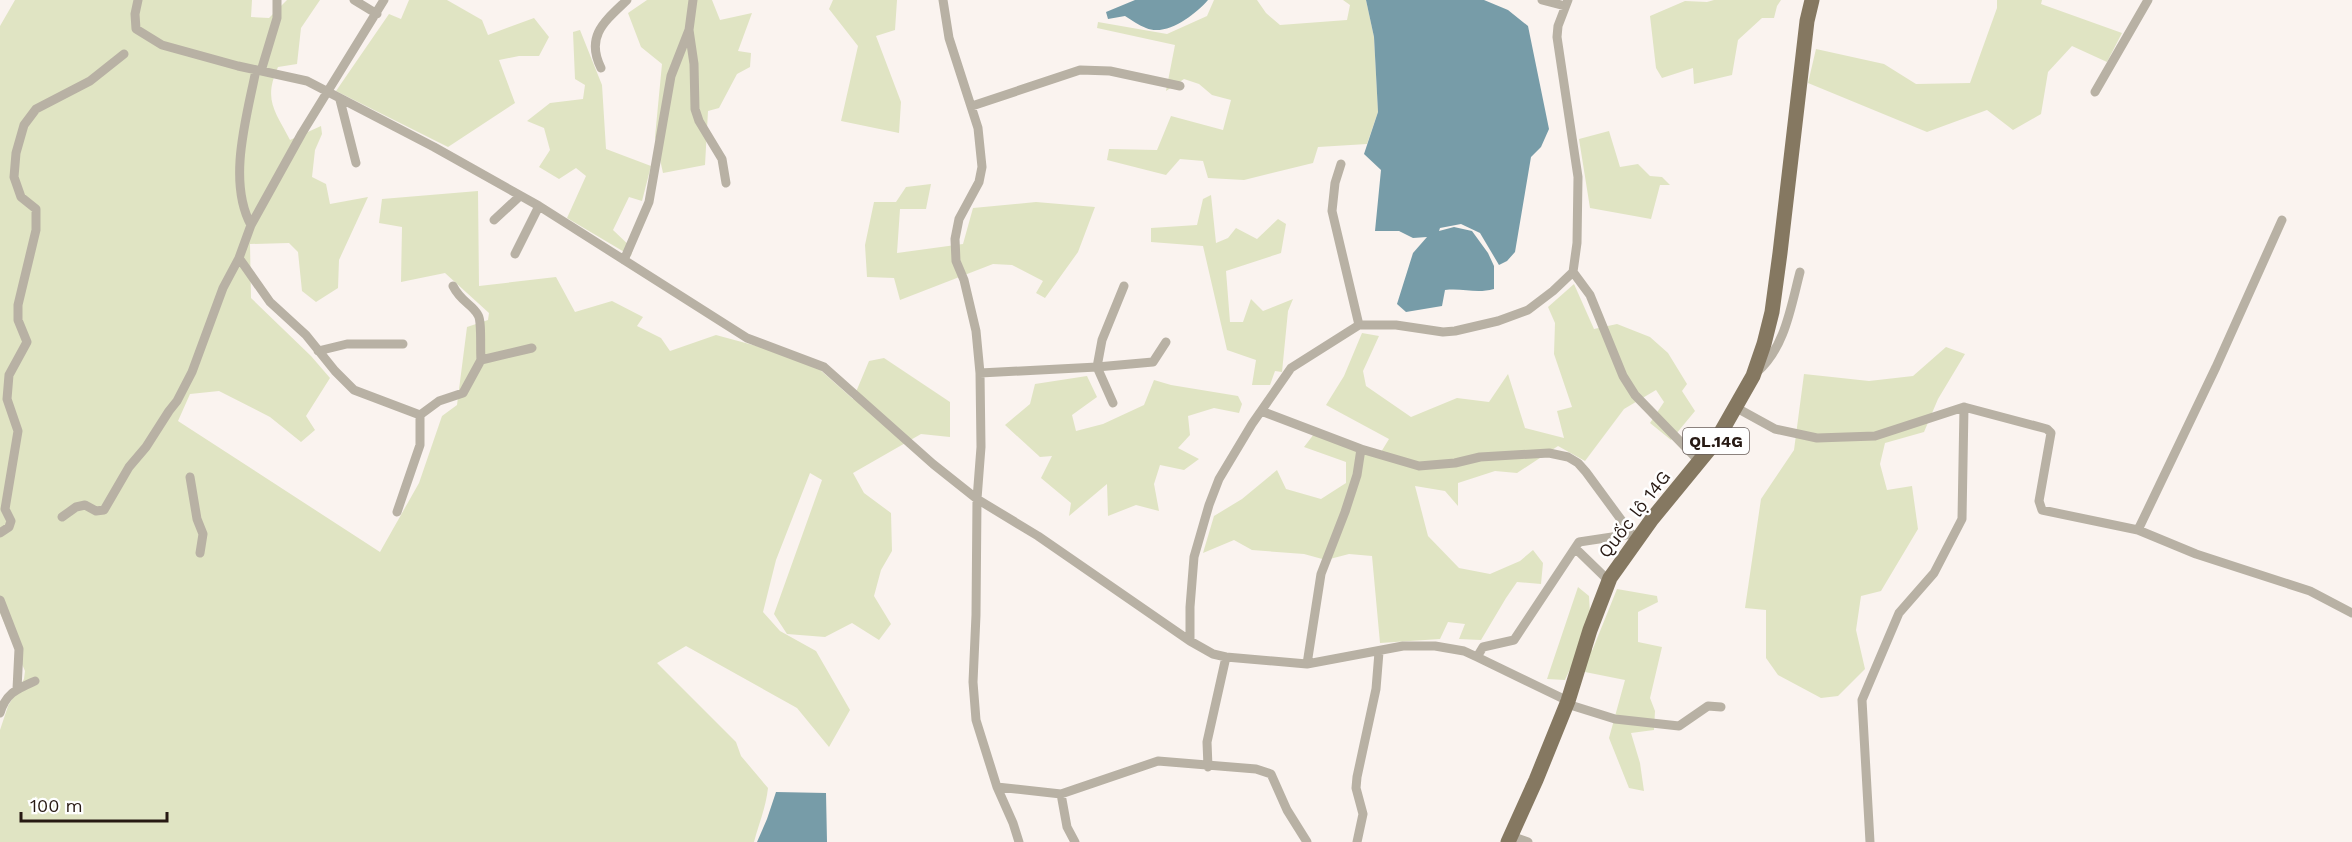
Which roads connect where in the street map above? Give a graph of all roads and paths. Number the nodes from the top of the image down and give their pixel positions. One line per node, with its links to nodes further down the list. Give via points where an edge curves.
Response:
1 (138, 0): 16 (street, via 136,29 162,45)
2 (277, 0): 16 (street, via 277,18)
3 (354, 0): 12 (street)
4 (384, 0): 12 (street)
5 (627, 0): 15 (street, via 598,31 595,56)
6 (693, 0): 13 (street)
7 (943, 0): 21 (street, via 949,38)
8 (1542, 0): 11 (street)
9 (1812, 0): 45 (main road, Quốc lộ 14G / QL.14G, via 1772,312)
10 (2148, 0): 18 (street)
11 (1567, 3): 33 (street, via 1557,37 1578,177)
12 (377, 14): 19 (street)
13 (689, 30): 24 (street, via 694,53 695,109 722,159); 32 (street, via 671,76 649,202)
14 (124, 54): 58 (street, via 90,81 36,109 24,125 16,153 14,177 21,197 36,209 36,230 18,305 18,320 27,342 9,375 7,399 18,431 6,509 11,521)
15 (601, 68)
16 (259, 70): 19 (street, via 307,81); 29 (street, via 238,167 246,217)
17 (1179, 86): 21 (street, via 1110,71 1080,70)
18 (2096, 92)
19 (327, 93): 20 (street); 29 (street)
20 (340, 100): 22 (street); 25 (street)
21 (972, 106): 44 (street, via 982,166 979,182 959,219 955,239 956,261 976,331)
22 (356, 163)
23 (1341, 164): 37 (street, via 1332,212)
24 (726, 183)
25 (520, 195): 26 (street); 27 (street)
26 (539, 206): 30 (street); 32 (street)
27 (494, 220)
28 (2282, 220): 57 (street)
29 (251, 225): 31 (street)
30 (515, 254)
31 (239, 258): 41 (street, via 270,302); 56 (street, via 177,401 129,467 104,510 96,511 85,505)
32 (624, 260): 54 (street, via 747,338 824,367)
33 (1573, 272): 37 (street, via 1528,310 1498,321 1443,332 1396,325); 52 (street, via 1590,296 1623,376 1635,395)
34 (1800, 272): 45 (street, via 1778,345 1768,363)
35 (453, 286): 42 (street, via 457,295 478,314)
36 (1124, 286): 43 (street, via 1102,340)
37 (1359, 325): 49 (street, via 1291,368)
38 (1166, 342): 43 (street, via 1153,362)
39 (403, 344): 41 (street, via 347,344)
40 (532, 348): 42 (street)
41 (318, 351): 50 (street, via 354,390)
42 (480, 360): 50 (street, via 463,393 439,401)
43 (1097, 367): 44 (street); 46 (street)
44 (981, 373): 54 (street)
45 (1753, 376): 47 (main road, Quốc lộ 14G / QL.14G)
46 (1113, 403)
47 (1735, 407): 48 (street, via 1784,431 1846,439 1875,436); 52 (main road, Quốc lộ 14G / QL.14G)
48 (1964, 407): 57 (street, via 2051,433 2038,501 2042,510); 84 (street, via 1962,519 1934,573 1899,613 1862,700)
49 (1261, 411): 51 (street); 65 (street, via 1219,479 1209,504 1194,557)
50 (420, 415): 55 (street, via 420,445)
51 (1361, 449): 59 (street, via 1419,466 1515,454 1568,457 1586,472); 69 (street, via 1346,512 1321,574)
52 (1700, 462): 59 (main road, Quốc lộ 14G / QL.14G)
53 (190, 477): 61 (street, via 203,534)
54 (976, 499): 65 (street, via 1038,536); 76 (street, via 975,720)
55 (397, 512)
56 (62, 517)
57 (2138, 530): 64 (street, via 2196,554 2317,594)
58 (0, 533)
59 (1634, 537): 60 (street, via 1579,542); 62 (main road, Quốc lộ 14G / QL.14G)
60 (1575, 548): 62 (street); 68 (street, via 1514,640 1483,647)
61 (200, 553)
62 (1609, 581): 72 (main road, Quốc lộ 14G / QL.14G)
63 (0, 600): 71 (street, via 19,649)
64 (2352, 613)
65 (1190, 642): 67 (street)
66 (1379, 652): 68 (street, via 1403,646 1435,646); 69 (street); 82 (street, via 1376,689 1357,777 1363,814)
67 (1226, 657): 69 (street); 75 (street, via 1208,736)
68 (1477, 657): 72 (street)
69 (1307, 664)
70 (35, 681): 71 (street)
71 (17, 689): 74 (street, via 4,700)
72 (1567, 702): 73 (street, via 1615,719 1679,726 1708,706); 78 (main road, Quốc lộ 14G / QL.14G)
73 (1721, 707)
74 (0, 713)
75 (1208, 767): 77 (street, via 1158,761); 81 (street, via 1256,769 1271,774)
76 (997, 787): 77 (street); 79 (street)
77 (1061, 794): 80 (street, via 1069,835)
78 (1509, 839): 83 (street)
79 (1019, 842)
80 (1075, 842)
81 (1307, 842)
82 (1357, 842)
83 (1528, 842)
84 (1870, 842)

